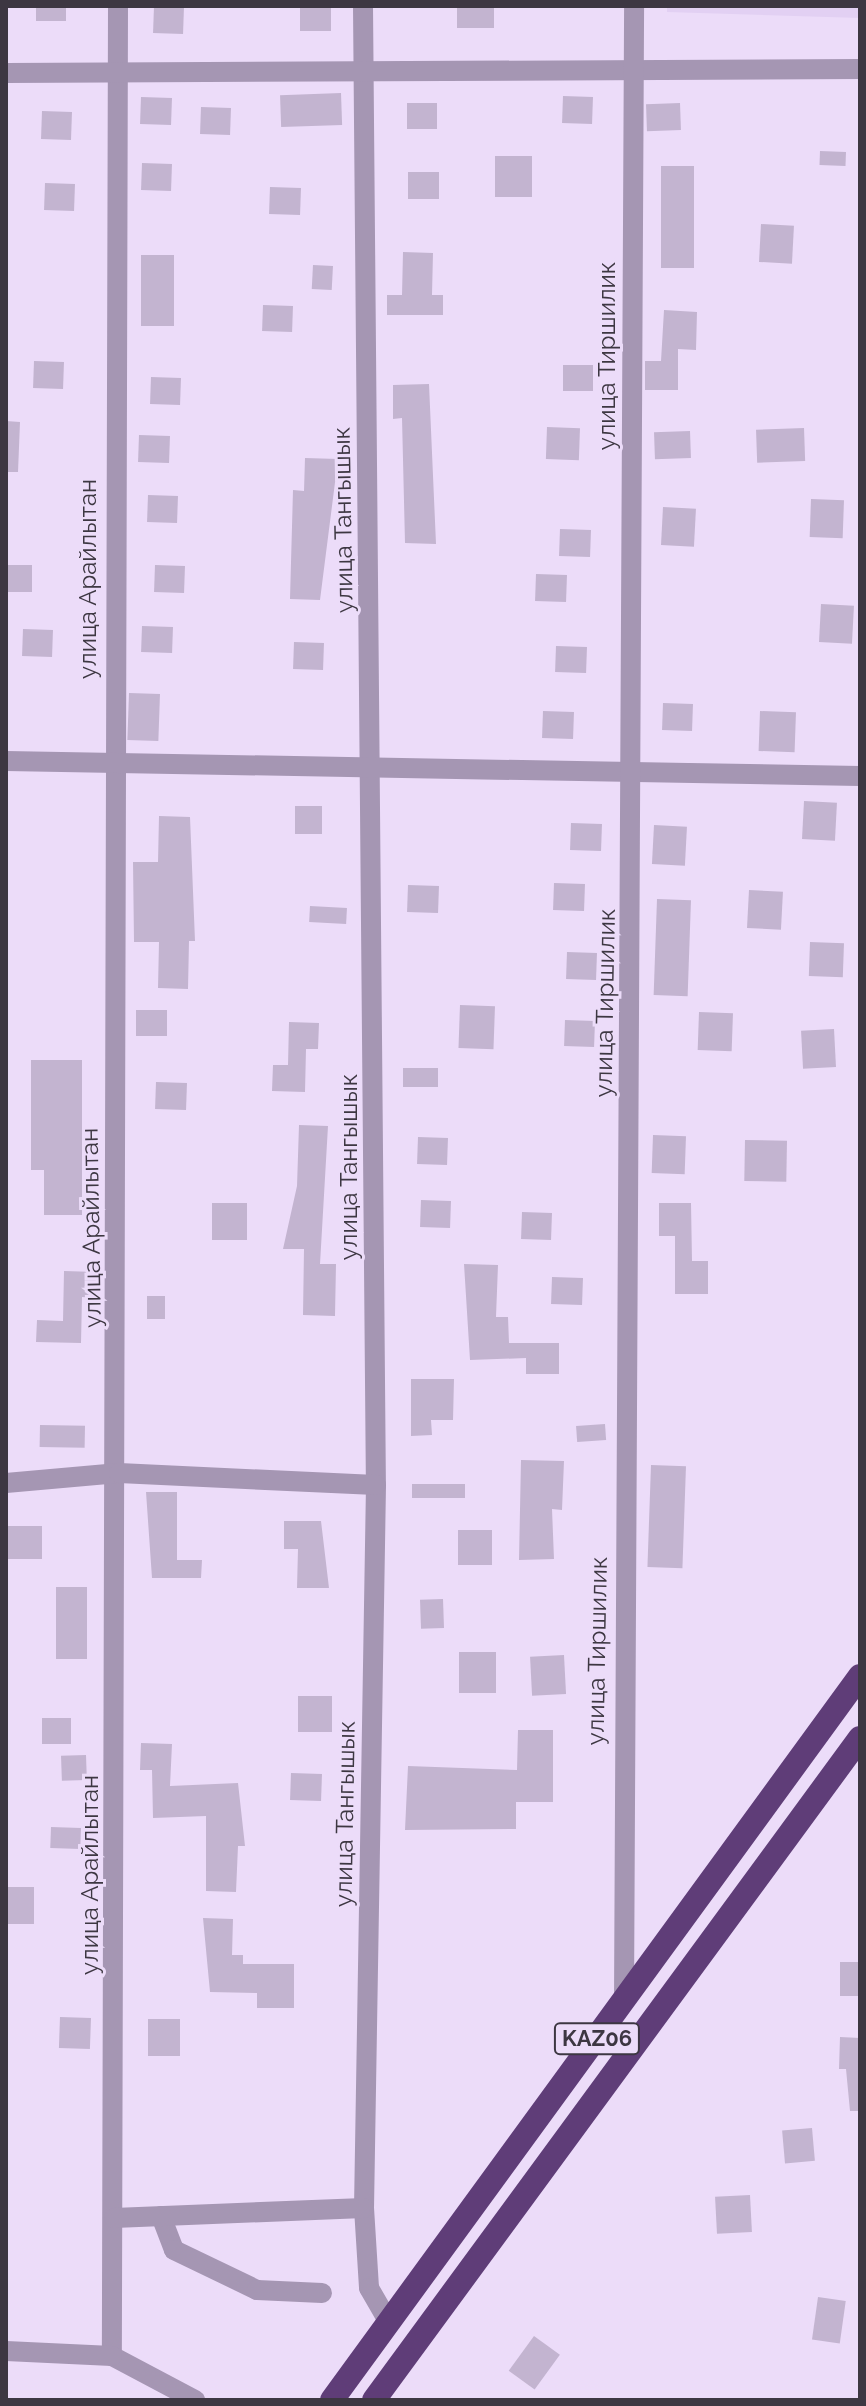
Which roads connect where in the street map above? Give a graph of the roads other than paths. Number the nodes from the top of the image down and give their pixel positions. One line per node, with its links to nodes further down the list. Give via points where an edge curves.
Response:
1 (118, 6): 8 (street, улица Арайлытан)
2 (363, 6): 6 (street, улица Тангышык)
3 (634, 6): 4 (street, улица Тиршилик)
4 (633, 69): 5 (street); 6 (street); 13 (street, улица Тиршилик)
5 (860, 69)
6 (361, 72): 8 (street); 11 (street, улица Тангышык)
7 (6, 73): 8 (street)
8 (117, 76): 10 (street, улица Арайлытан)
9 (6, 761): 10 (street)
10 (113, 762): 11 (street); 14 (street, улица Арайлытан)
11 (374, 773): 13 (street); 16 (street, улица Тангышык)
12 (860, 776): 13 (street)
13 (633, 777): 19 (street, улица Тиршилик)
14 (119, 1473): 15 (street); 16 (street); 22 (street, улица Арайлытан)
15 (6, 1483)
16 (376, 1485): 20 (street, улица Тангышык)
17 (860, 1676): 19 (highway, KАZ06)
18 (860, 1738): 29 (highway, KАZ06)
19 (624, 2001): 24 (highway, KАZ06)
20 (364, 2208): 21 (street); 24 (street, улица Тангышык, via 369,2288)
21 (161, 2216): 22 (street); 23 (street, via 174,2250 257,2290)
22 (114, 2218): 26 (street, улица Арайлытан)
23 (322, 2293)
24 (389, 2322): 28 (highway, KАZ06)
25 (6, 2351): 26 (street)
26 (112, 2356): 27 (street)
27 (195, 2400)
28 (332, 2400)
29 (374, 2400)

